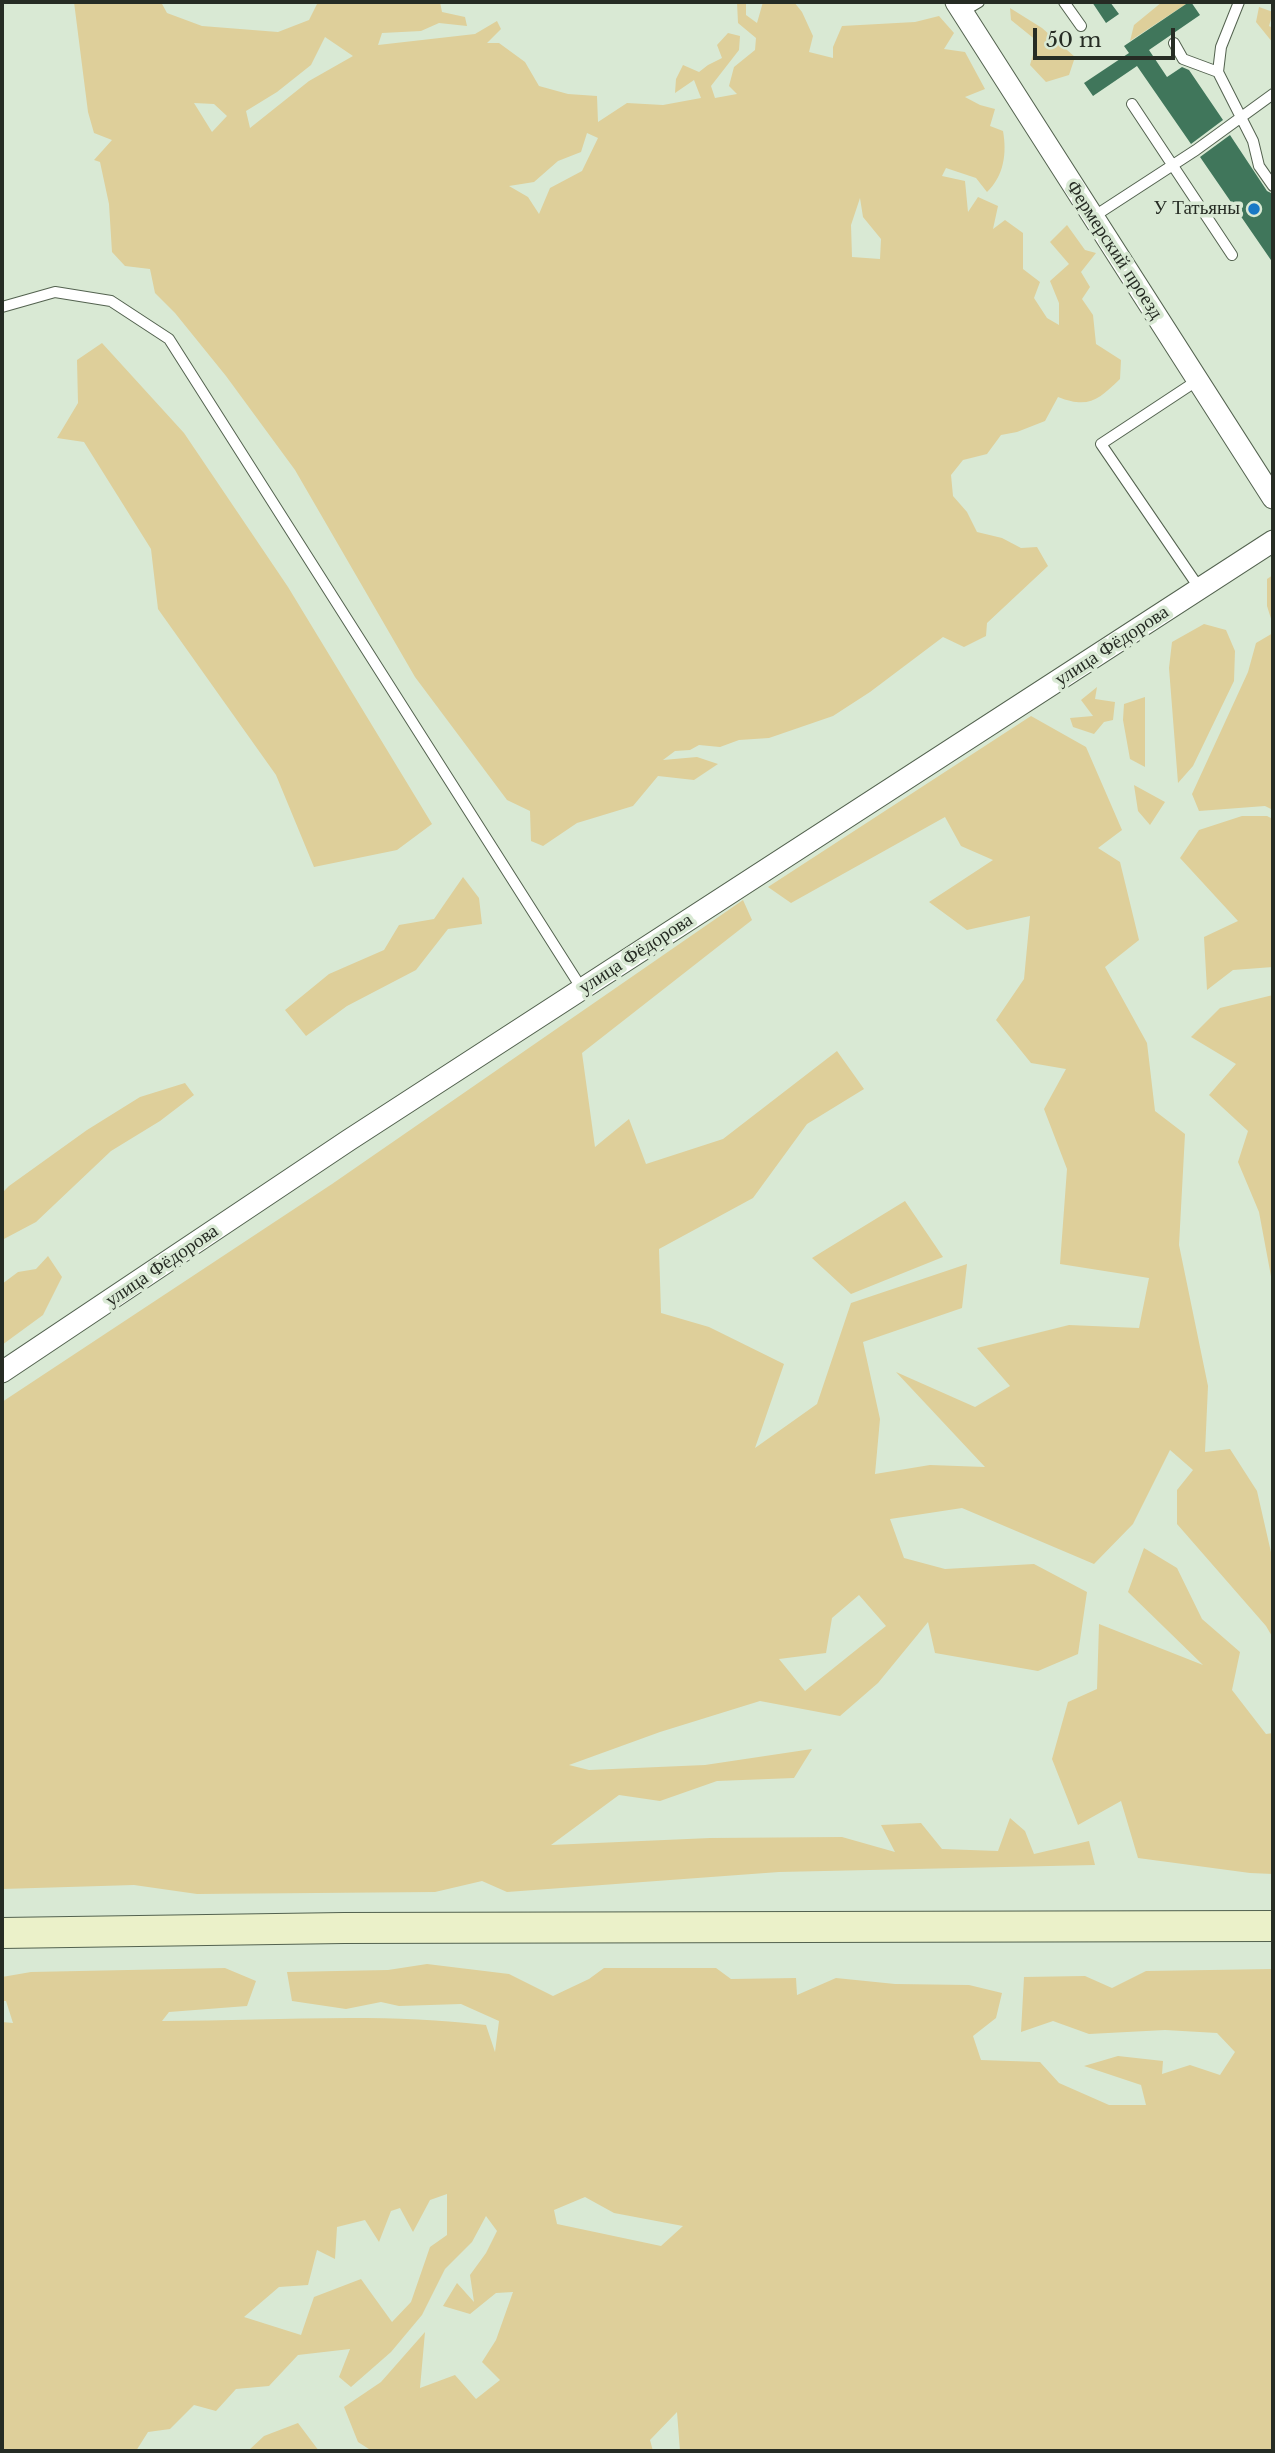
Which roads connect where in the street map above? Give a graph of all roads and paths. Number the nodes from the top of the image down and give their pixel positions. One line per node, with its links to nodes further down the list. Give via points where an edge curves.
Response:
1 (1064, 2): 4 (lane)
2 (1239, 2): 6 (lane, via 1221,47)
3 (966, 5): 12 (street, Фермерский проезд)
4 (1081, 26)
5 (1174, 43): 6 (lane, via 1184,59)
6 (1218, 72): 9 (lane)
7 (1273, 94): 9 (lane)
8 (1132, 104): 10 (lane)
9 (1242, 117): 10 (lane); 11 (lane, via 1259,166)
10 (1172, 165): 12 (lane); 13 (lane)
11 (1273, 186)
12 (1093, 217): 15 (street, Фермерский проезд)
13 (1232, 256)
14 (2, 307): 19 (lane, via 55,292 111,301 169,339)
15 (1198, 380): 16 (street, Фермерский проезд); 18 (lane, via 1101,444)
16 (1273, 498)
17 (1273, 541): 18 (street, улица Фёдорова)
18 (1200, 589): 19 (street, улица Фёдорова)
19 (582, 989): 20 (street, улица Фёдорова)
20 (2, 1372)
21 (1273, 1926): 22 (main road)
22 (2, 1933)

